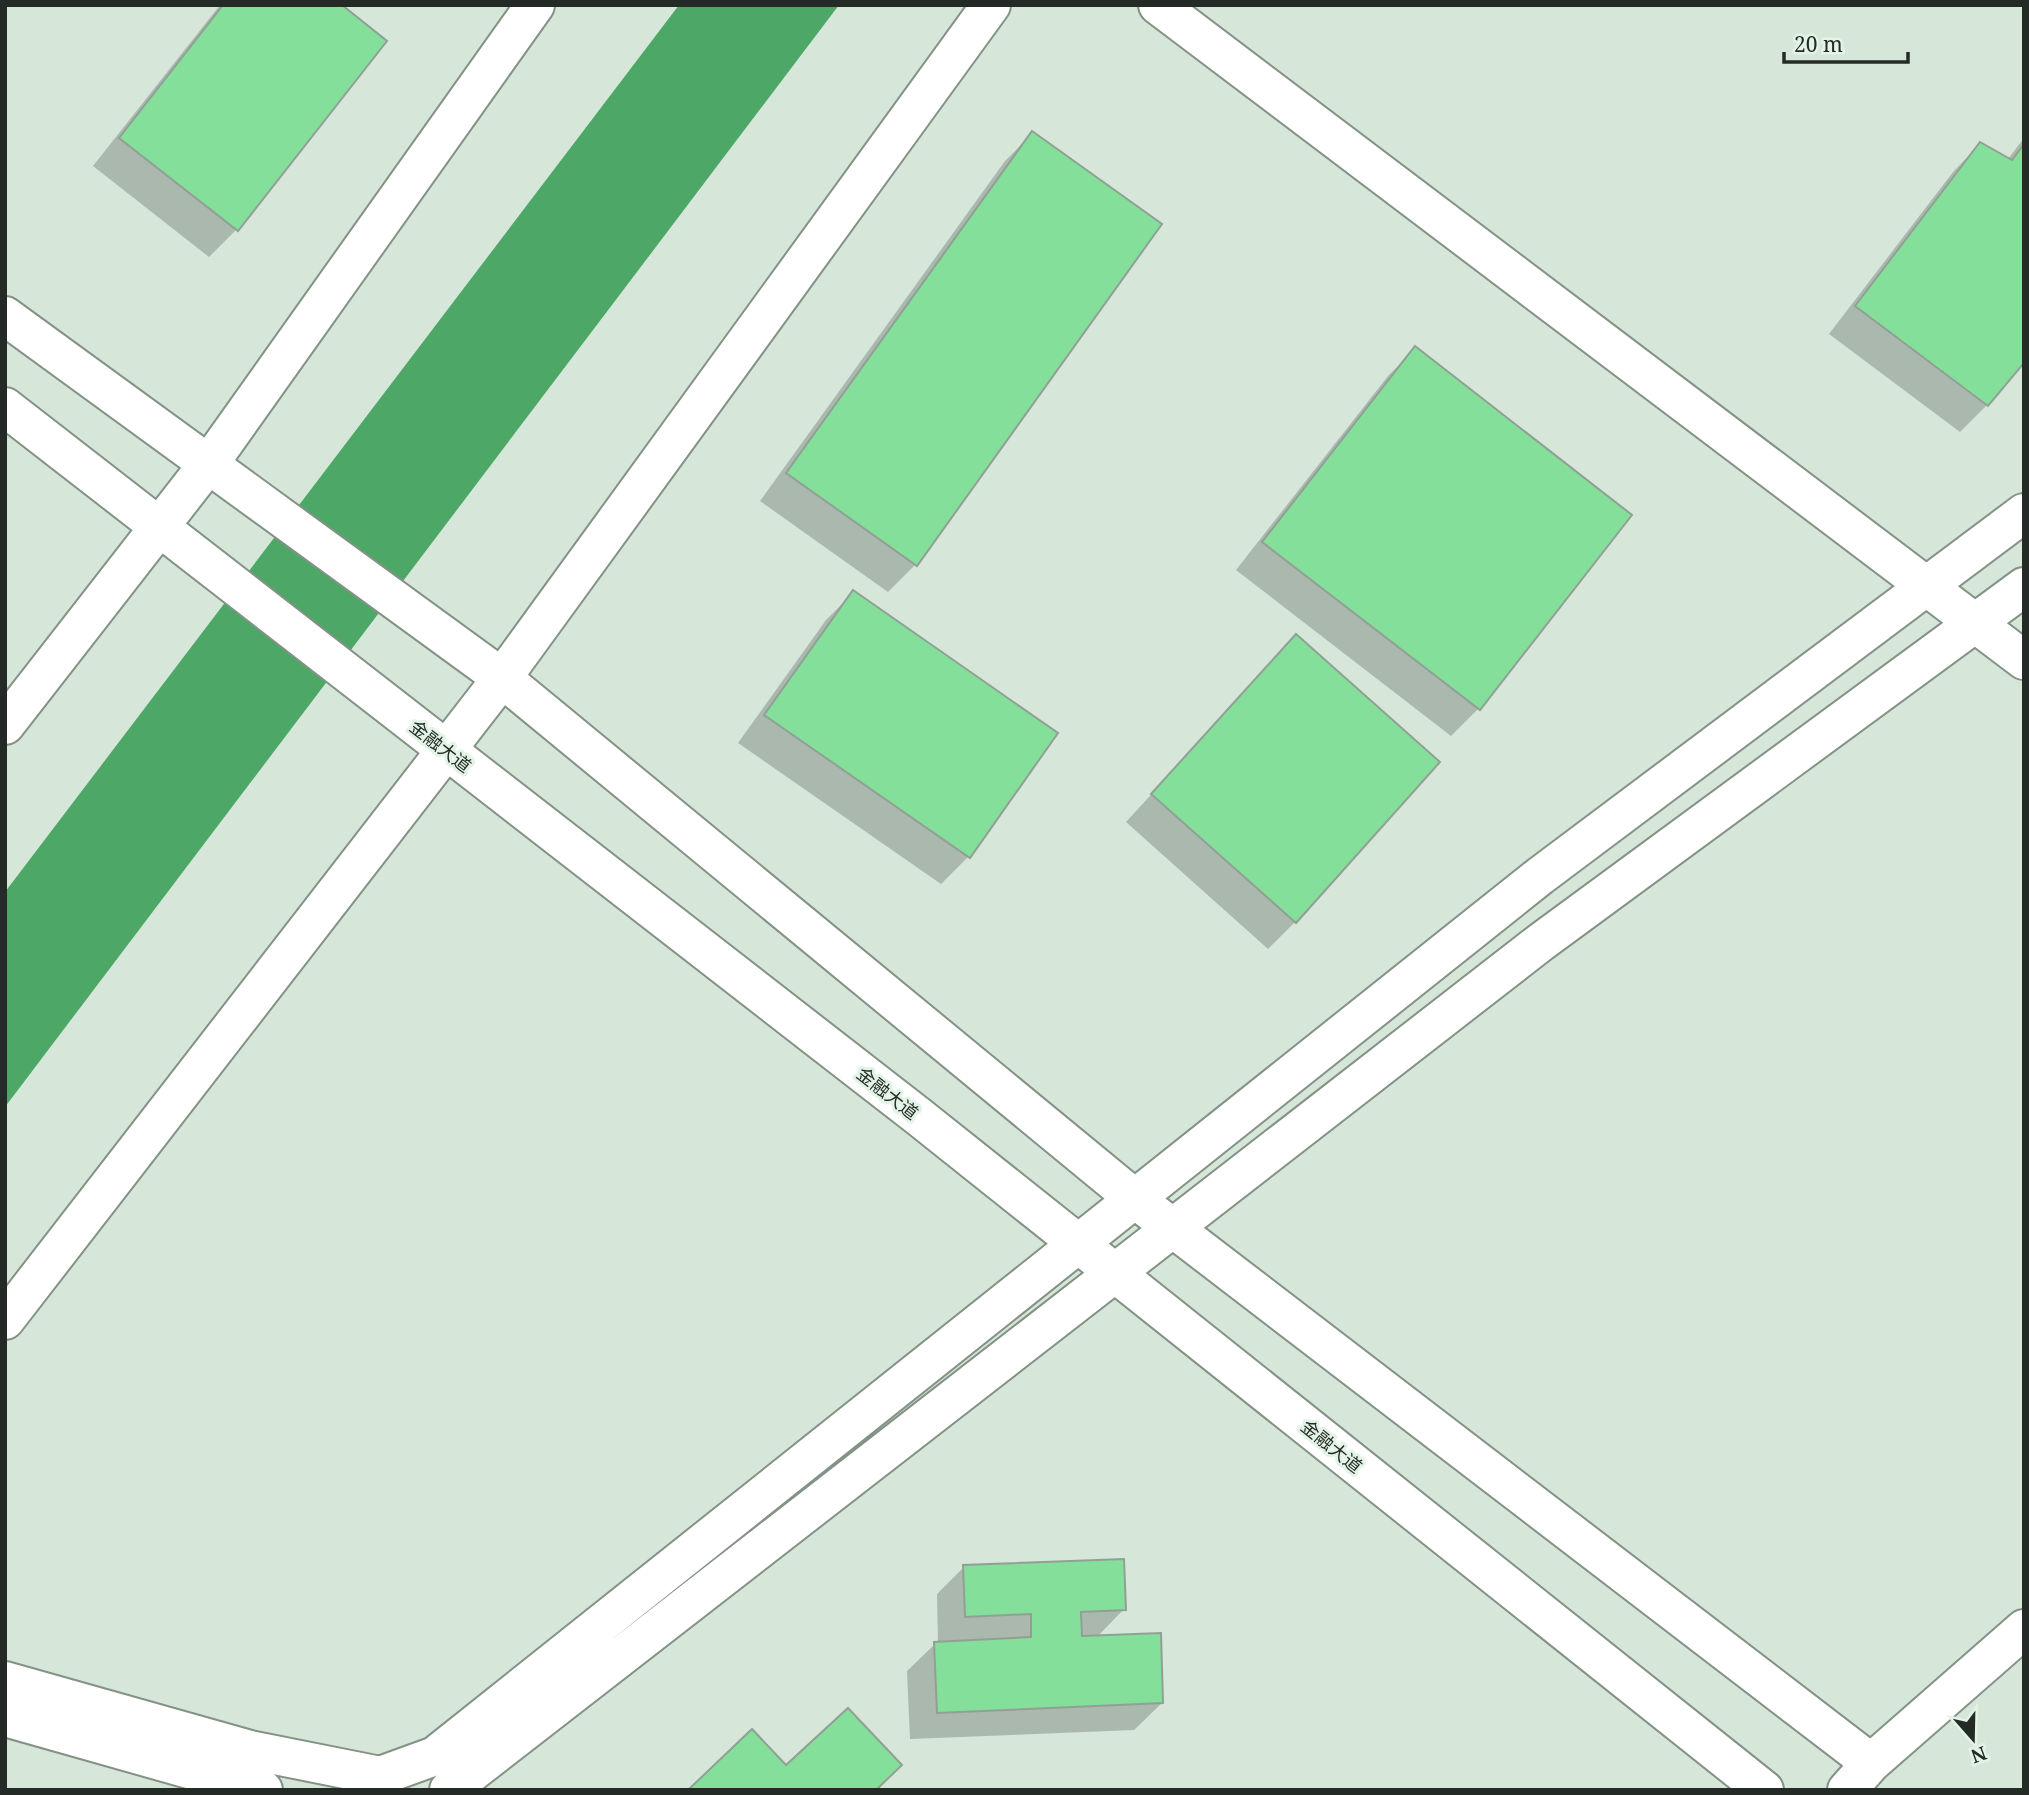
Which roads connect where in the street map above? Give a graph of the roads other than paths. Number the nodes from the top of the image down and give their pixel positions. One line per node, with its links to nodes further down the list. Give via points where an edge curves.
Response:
1 (535, 5): 6 (street)
2 (991, 5): 13 (street)
3 (1158, 5): 9 (street)
4 (5, 316): 6 (street)
5 (5, 407): 8 (street, 金融大道)
6 (208, 463): 8 (street); 13 (street)
7 (2024, 513): 9 (street)
8 (159, 527): 14 (street); 15 (street, 金融大道)
9 (1927, 586): 11 (street); 16 (street, via 1539,876)
10 (2024, 587): 11 (street)
11 (1975, 623): 12 (street); 17 (street, via 1541,942)
12 (2024, 660)
13 (502, 678): 15 (street); 16 (street)
14 (5, 725)
15 (446, 750): 18 (street, 金融大道); 20 (street)
16 (1135, 1199): 17 (street); 18 (street)
17 (1173, 1228): 19 (street); 24 (street)
18 (1078, 1244): 19 (street, 金融大道); 25 (street, via 435,1756)
19 (1115, 1273): 27 (street); 28 (street, 金融大道)
20 (5, 1320)
21 (2024, 1629): 24 (street)
22 (5, 1681): 25 (street)
23 (5, 1717): 26 (street)
24 (1859, 1776)
25 (380, 1783)
26 (263, 1790)
27 (449, 1790)
28 (1764, 1790)

